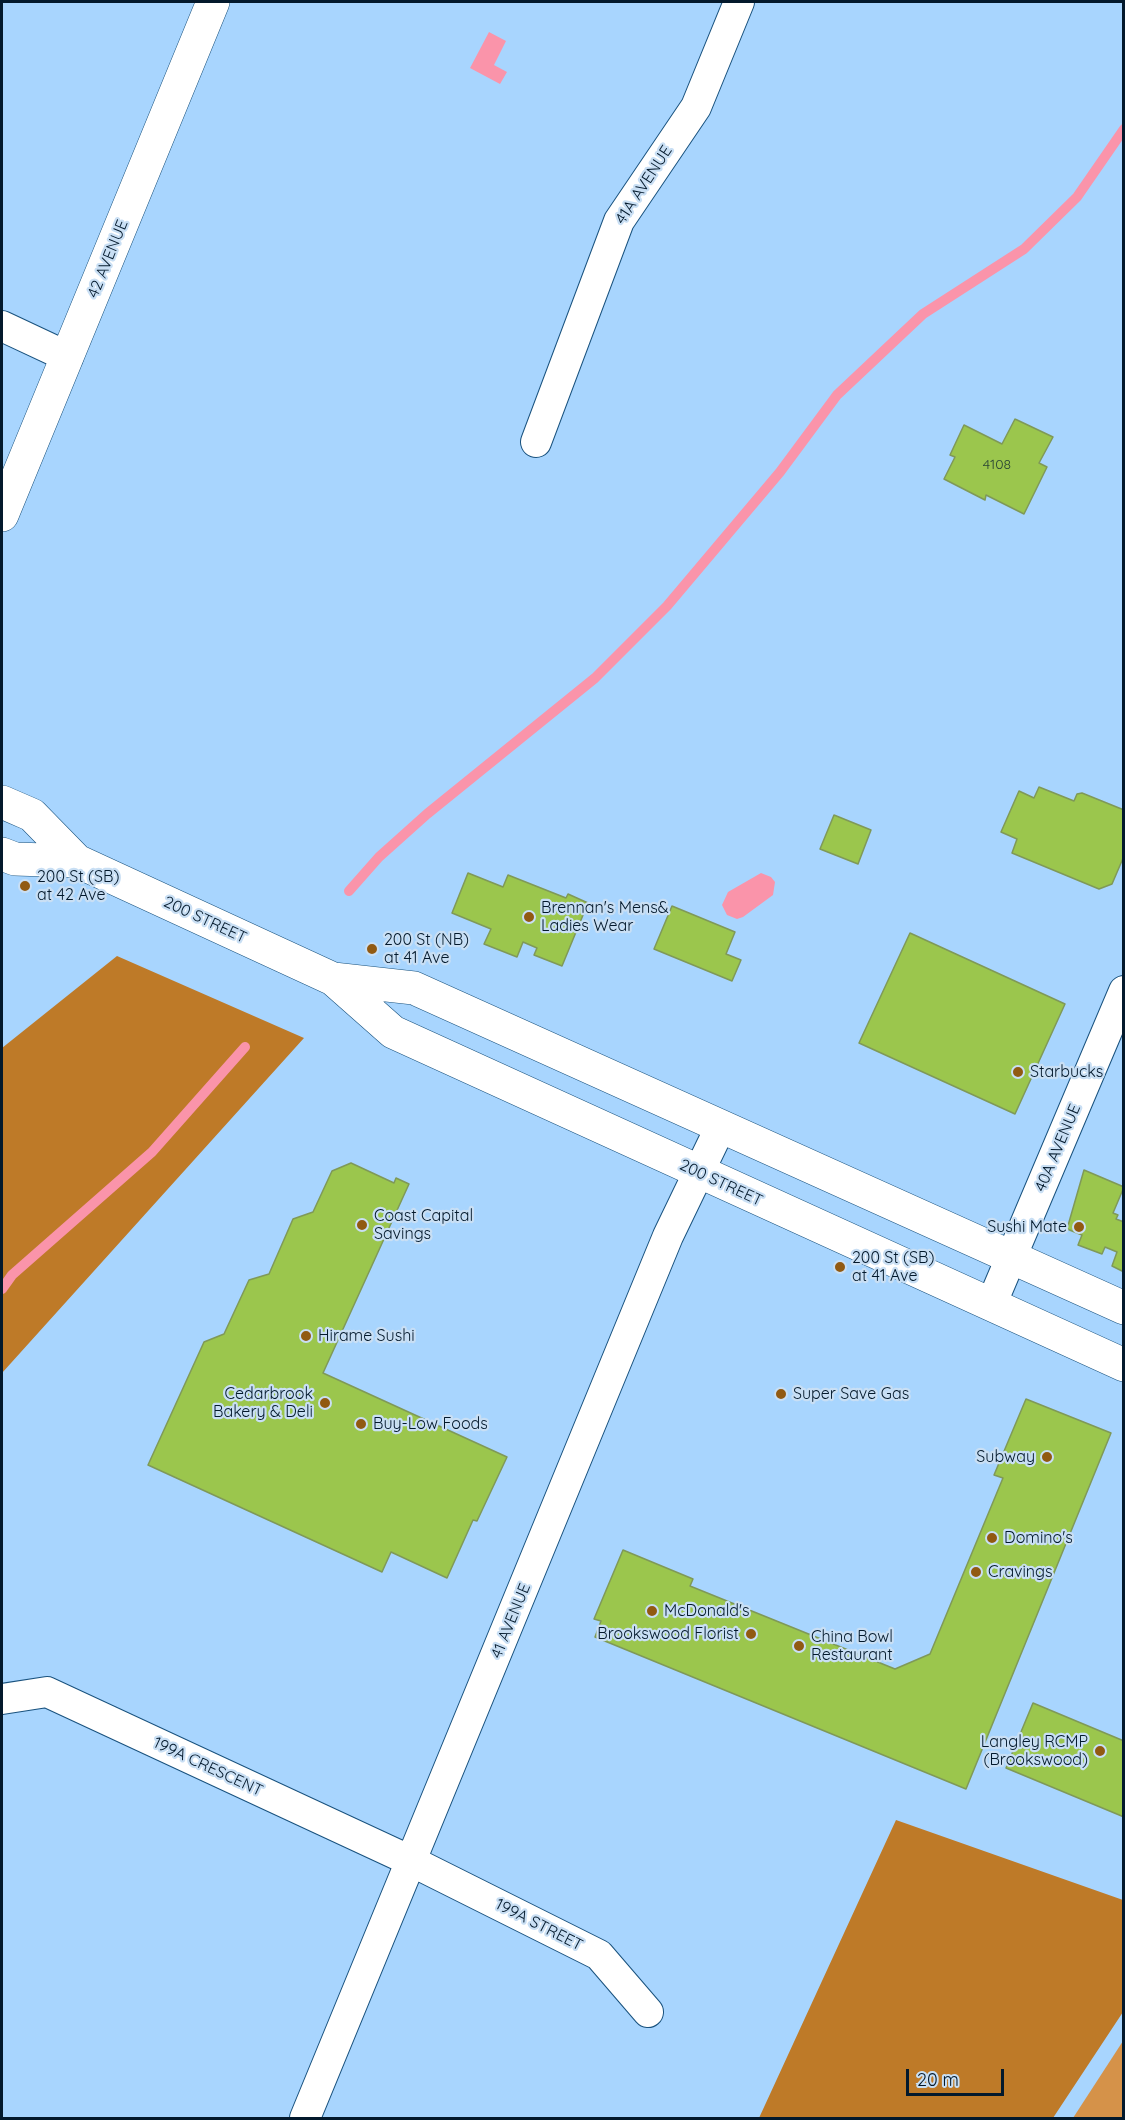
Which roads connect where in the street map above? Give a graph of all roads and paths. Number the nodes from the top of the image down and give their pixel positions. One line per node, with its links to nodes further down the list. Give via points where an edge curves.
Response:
1 (213, 2): 4 (main road, 42 AVENUE)
2 (739, 2): 5 (street, 41A AVENUE, via 696,107 619,221)
3 (2, 326): 4 (street)
4 (68, 357): 6 (main road, 42 AVENUE)
5 (536, 442)
6 (2, 515)
7 (2, 802): 9 (main road, 200 STREET, via 32,815)
8 (2, 854): 9 (main road, 200 STREET, via 15,859)
9 (77, 861): 10 (main road, 200 STREET)
10 (333, 979): 12 (main road, 200 STREET, via 414,988); 13 (main road, 200 STREET, via 393,1032)
11 (1124, 991): 14 (street, 40A AVENUE)
12 (721, 1126): 13 (street, 41 AVENUE); 14 (main road, 200 STREET)
13 (697, 1172): 15 (main road, 200 STREET); 19 (street, 41 AVENUE)
14 (1012, 1257): 15 (street, 40A AVENUE); 16 (main road, 200 STREET)
15 (991, 1305): 17 (main road, 200 STREET)
16 (1124, 1308)
17 (1124, 1365)
18 (2, 1699): 19 (street, 199A CRESCENT, via 47,1692)
19 (411, 1861): 20 (street, 199A STREET, via 599,1955); 21 (street, 41 AVENUE)
20 (648, 2012)
21 (305, 2118)

